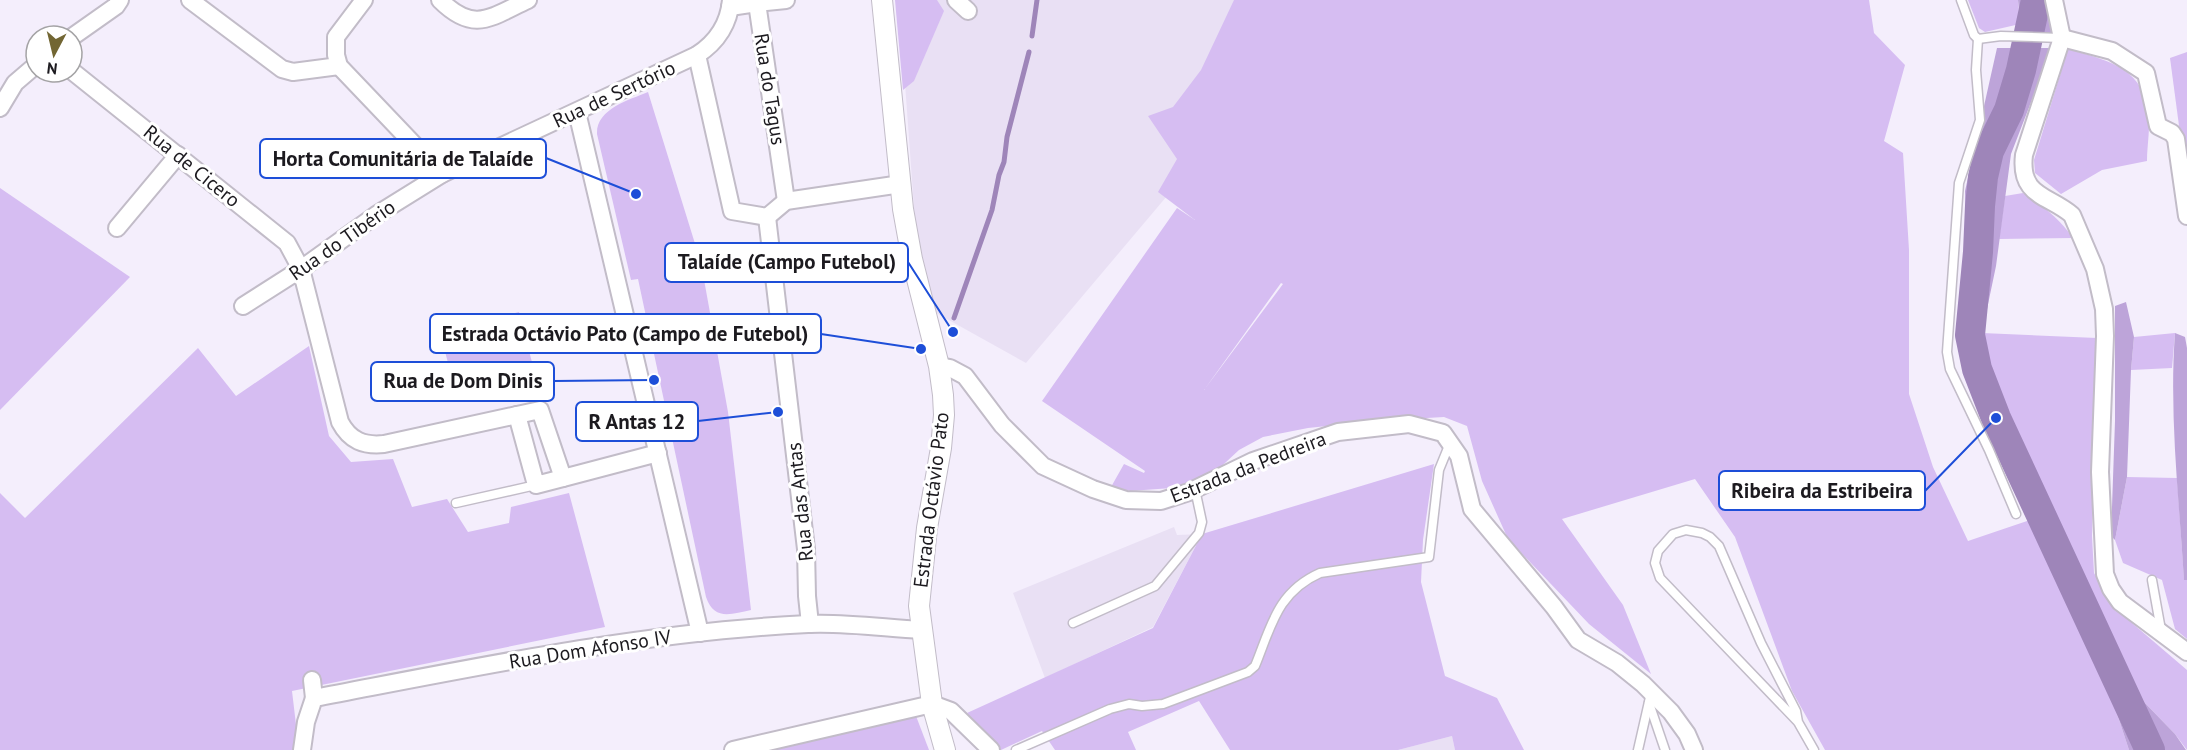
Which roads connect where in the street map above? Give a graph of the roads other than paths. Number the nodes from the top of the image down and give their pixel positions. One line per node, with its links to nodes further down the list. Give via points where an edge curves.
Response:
1 (120, 0): 12 (street)
2 (190, 0): 16 (street, via 282,69 293,72)
3 (364, 0): 16 (street, via 336,37)
4 (440, 0): 5 (street, via 469,20 485,19)
5 (528, 0)
6 (786, 0): 11 (street)
7 (882, 0): 23 (street, Estrada Octávio Pato)
8 (1961, 0): 14 (lane)
9 (2054, 0): 13 (street)
10 (730, 3): 11 (street); 15 (street, Rua de Sertório, via 723,28)
11 (757, 3): 24 (street, Rua do Tagus)
12 (84, 29)
13 (2057, 38): 14 (lane); 25 (street, via 2112,51 2146,73 2158,126 2176,139); 44 (street, via 2023,169 2037,194 2072,215 2096,269 2105,336 2100,472 2105,574 2120,603)
14 (1978, 39): 38 (lane, via 1980,120 1959,183 1947,352 1950,369)
15 (697, 55): 20 (street, Rua de Sertório); 26 (street, via 732,212)
16 (339, 66): 22 (street)
17 (24, 75): 19 (street)
18 (84, 81): 21 (street, Rua de Cicero)
19 (0, 108)
20 (577, 112): 22 (street, Rua de Sertório); 33 (street)
21 (178, 155): 27 (street); 28 (street, Rua de Cicero, via 287,243)
22 (442, 174): 28 (street, Rua do Tibério)
23 (901, 184): 24 (street); 30 (street, Estrada Octávio Pato, via 912,259)
24 (786, 201): 26 (street)
25 (2187, 216)
26 (767, 217): 41 (street, Rua das Antas, via 805,539)
27 (117, 228)
28 (301, 269): 29 (street, Rua do Tibério); 31 (street, Rua de Cicero, via 340,422 355,440 384,444)
29 (243, 306)
30 (939, 366): 36 (street, Estrada da Pedreira, via 965,376 1002,425 1043,466 1126,500 1161,501); 42 (street, Estrada Octávio Pato, via 944,416 920,588)
31 (517, 415): 34 (street, Rua de Cicero, via 540,410); 35 (street)
32 (1450, 443): 36 (street, Estrada da Pedreira, via 1443,433 1409,424 1338,432 1253,460); 48 (street, via 1459,456 1472,509 1578,640 1617,663); 55 (lane, via 1440,470 1429,557 1320,573 1303,580 1277,612 1255,666 1248,672 1163,704 1110,708)
33 (658, 453): 34 (street); 43 (street)
34 (563, 478): 35 (street)
35 (536, 485): 37 (lane)
36 (1195, 489): 40 (lane, via 1202,522 1199,533 1155,586)
37 (456, 503)
38 (2016, 514)
39 (2152, 580): 44 (lane)
40 (1073, 623)
41 (810, 624): 42 (street, Rua Dom Afonso IV); 43 (street, Rua Dom Afonso IV)
42 (921, 630): 49 (street, Estrada Octávio Pato)
43 (700, 633): 47 (street, Rua Dom Afonso IV, via 557,652)
44 (2162, 633): 45 (street)
45 (2187, 652)
46 (312, 680): 47 (street)
47 (314, 698): 51 (street)
48 (1650, 698): 56 (lane); 57 (lane); 58 (street, via 1687,734)
49 (932, 704): 52 (street); 53 (street, Estrada Octávio Pato); 54 (street, via 951,711)
50 (1798, 722): 50 (lane, via 1660,578 1655,563 1658,551 1672,534 1686,530 1702,533 1719,546 1761,643 1797,711); 59 (lane)
51 (302, 750)
52 (733, 750)
53 (945, 750)
54 (991, 750)
55 (1016, 750)
56 (1638, 750)
57 (1665, 750)
58 (1694, 750)
59 (1814, 750)

